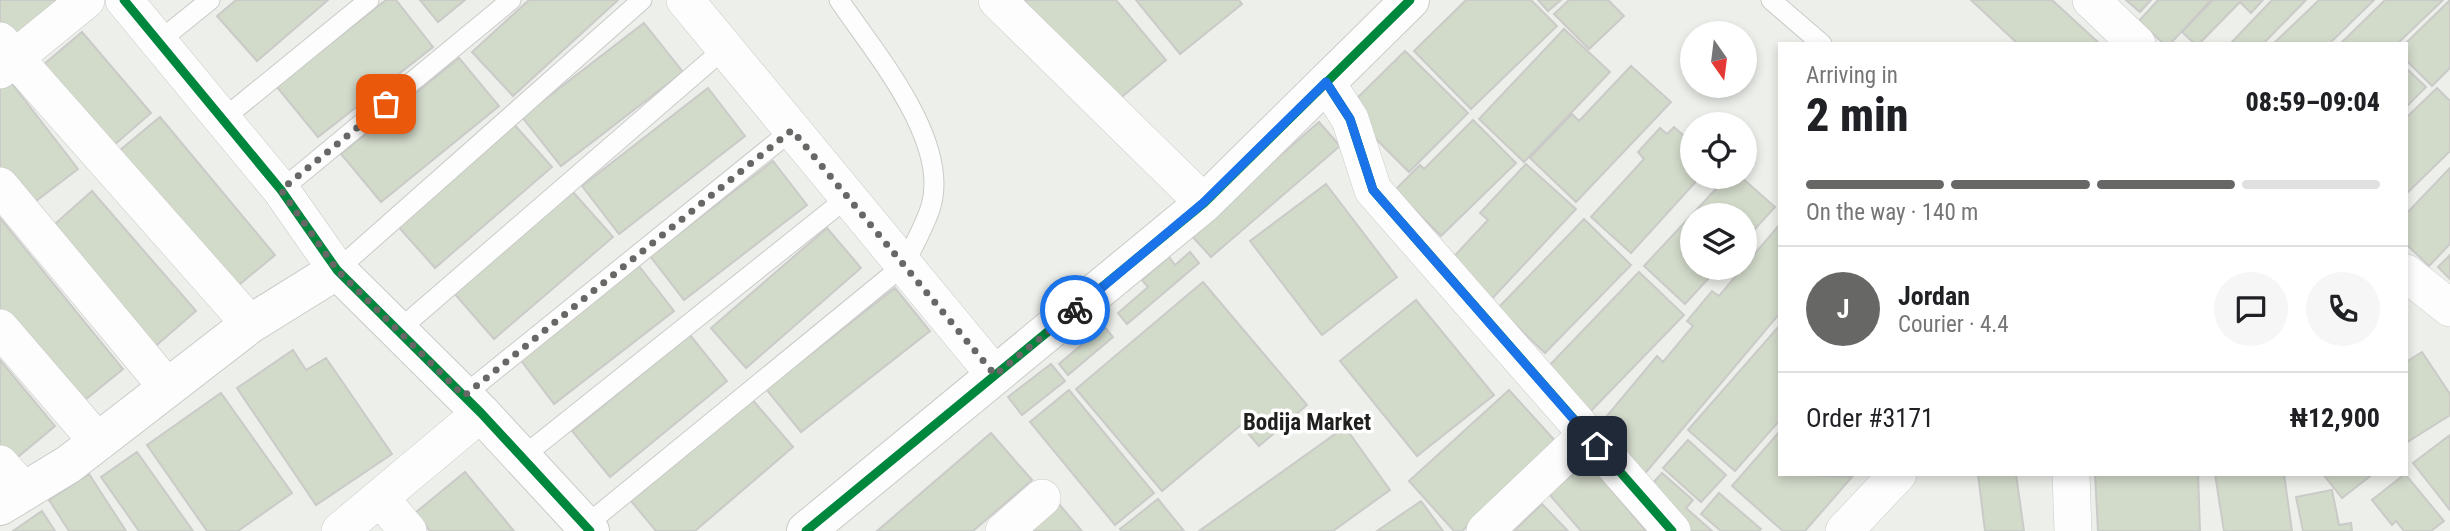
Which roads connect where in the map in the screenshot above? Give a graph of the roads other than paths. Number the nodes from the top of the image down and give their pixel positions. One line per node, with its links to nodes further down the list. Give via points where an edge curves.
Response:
1 (86, 0): 17 (street)
2 (124, 0): 13 (street)
3 (210, 0): 13 (lane)
4 (369, 0): 19 (lane)
5 (510, 0): 22 (lane)
6 (642, 0): 26 (lane)
7 (685, 0): 16 (street)
8 (839, 0): 25 (lane, via 911,107 935,170 931,205)
9 (998, 0): 24 (street)
10 (1771, 0): 14 (lane)
11 (2091, 0): 15 (street)
12 (1397, 4): 18 (street)
13 (158, 42): 19 (street)
14 (1820, 42)
15 (2135, 42)
16 (725, 48): 20 (street); 31 (lane)
17 (5, 56): 29 (street)
18 (1326, 82): 24 (street); 35 (street, via 1350,119 1373,190)
19 (223, 119): 22 (street)
20 (792, 130): 23 (street); 34 (lane)
21 (0, 186): 33 (street)
22 (281, 190): 26 (street)
23 (848, 197): 25 (street); 37 (lane)
24 (1203, 203): 32 (street)
25 (904, 265): 32 (street); 43 (lane)
26 (337, 270): 29 (street); 31 (street)
27 (2408, 275): 28 (street)
28 (2450, 308)
29 (250, 324): 33 (street)
30 (0, 328): 36 (street)
31 (400, 329): 34 (street)
32 (995, 375): 46 (street)
33 (167, 387): 36 (street)
34 (472, 404): 37 (street); 41 (street)
35 (1587, 434): 48 (street); 49 (street)
36 (98, 442): 40 (street, via 69,464)
37 (521, 457): 43 (street)
38 (1896, 476): 50 (street)
39 (2071, 476): 51 (street)
40 (8, 487)
41 (380, 498): 44 (street); 45 (street)
42 (1042, 498): 47 (street)
43 (588, 528)
44 (340, 531)
45 (408, 531)
46 (806, 531)
47 (1004, 531)
48 (1485, 531)
49 (1672, 531)
50 (1844, 531)
51 (2073, 531)

